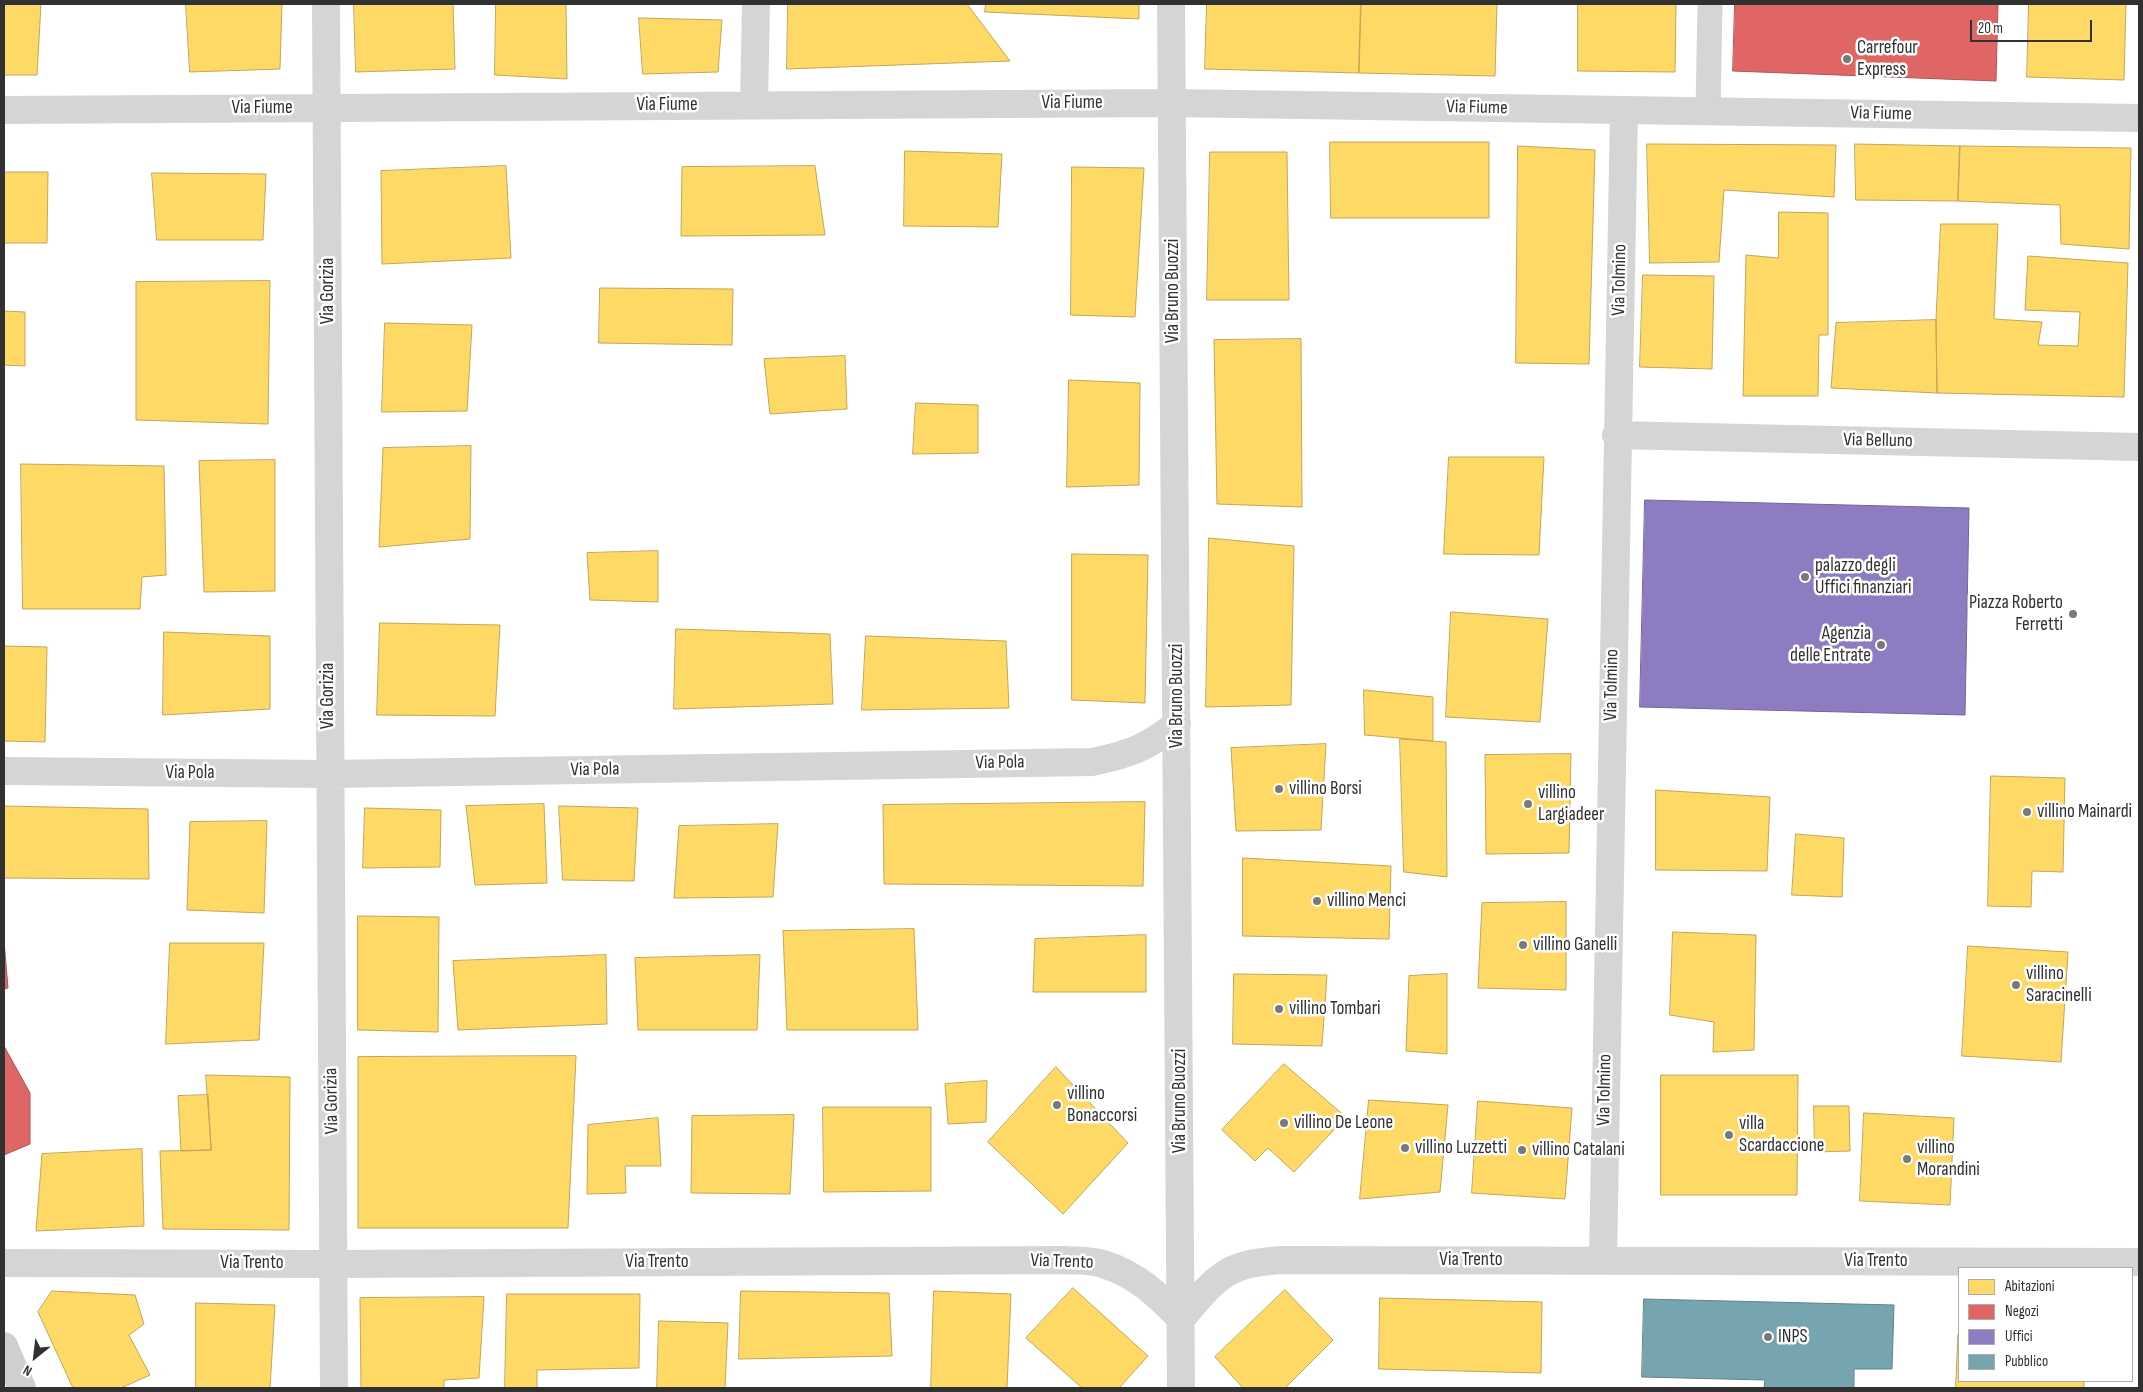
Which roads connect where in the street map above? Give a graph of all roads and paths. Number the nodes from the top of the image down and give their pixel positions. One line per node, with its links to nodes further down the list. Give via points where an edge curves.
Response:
1 (326, 4): 7 (street, Via Gorizia)
2 (756, 4): 6 (street)
3 (1171, 4): 5 (street, Via Bruno Buozzi)
4 (1710, 4): 10 (lane)
5 (1172, 103): 6 (street, Via Fiume); 9 (street, Via Fiume); 14 (street, Via Bruno Buozzi)
6 (754, 104): 7 (street, Via Fiume)
7 (328, 108): 8 (street, Via Fiume); 16 (street, Via Gorizia)
8 (4, 110)
9 (1624, 110): 10 (street, Via Fiume); 12 (street, Via Tolmino)
10 (1708, 111): 11 (street, Via Fiume)
11 (2139, 118)
12 (1616, 435): 13 (street, Via Belluno); 17 (street, Via Tolmino)
13 (2139, 447)
14 (1177, 724): 16 (street, Via Pola, via 1151,744 1127,755 1092,762); 21 (street, Via Bruno Buozzi)
15 (4, 771): 16 (street, Via Pola)
16 (328, 774): 20 (street, Via Gorizia)
17 (1603, 1260): 18 (street, Via Trento); 21 (street, Via Trento, via 1281,1260 1244,1265 1208,1287)
18 (2139, 1262)
19 (4, 1263): 20 (street, Via Trento)
20 (334, 1264): 21 (street, Via Trento, via 1065,1260 1102,1263 1132,1275 1157,1294); 24 (street, Via Gorizia)
21 (1181, 1319): 25 (street, Via Bruno Buozzi)
22 (4, 1346): 23 (main road)
23 (22, 1388)
24 (334, 1388)
25 (1181, 1388)

